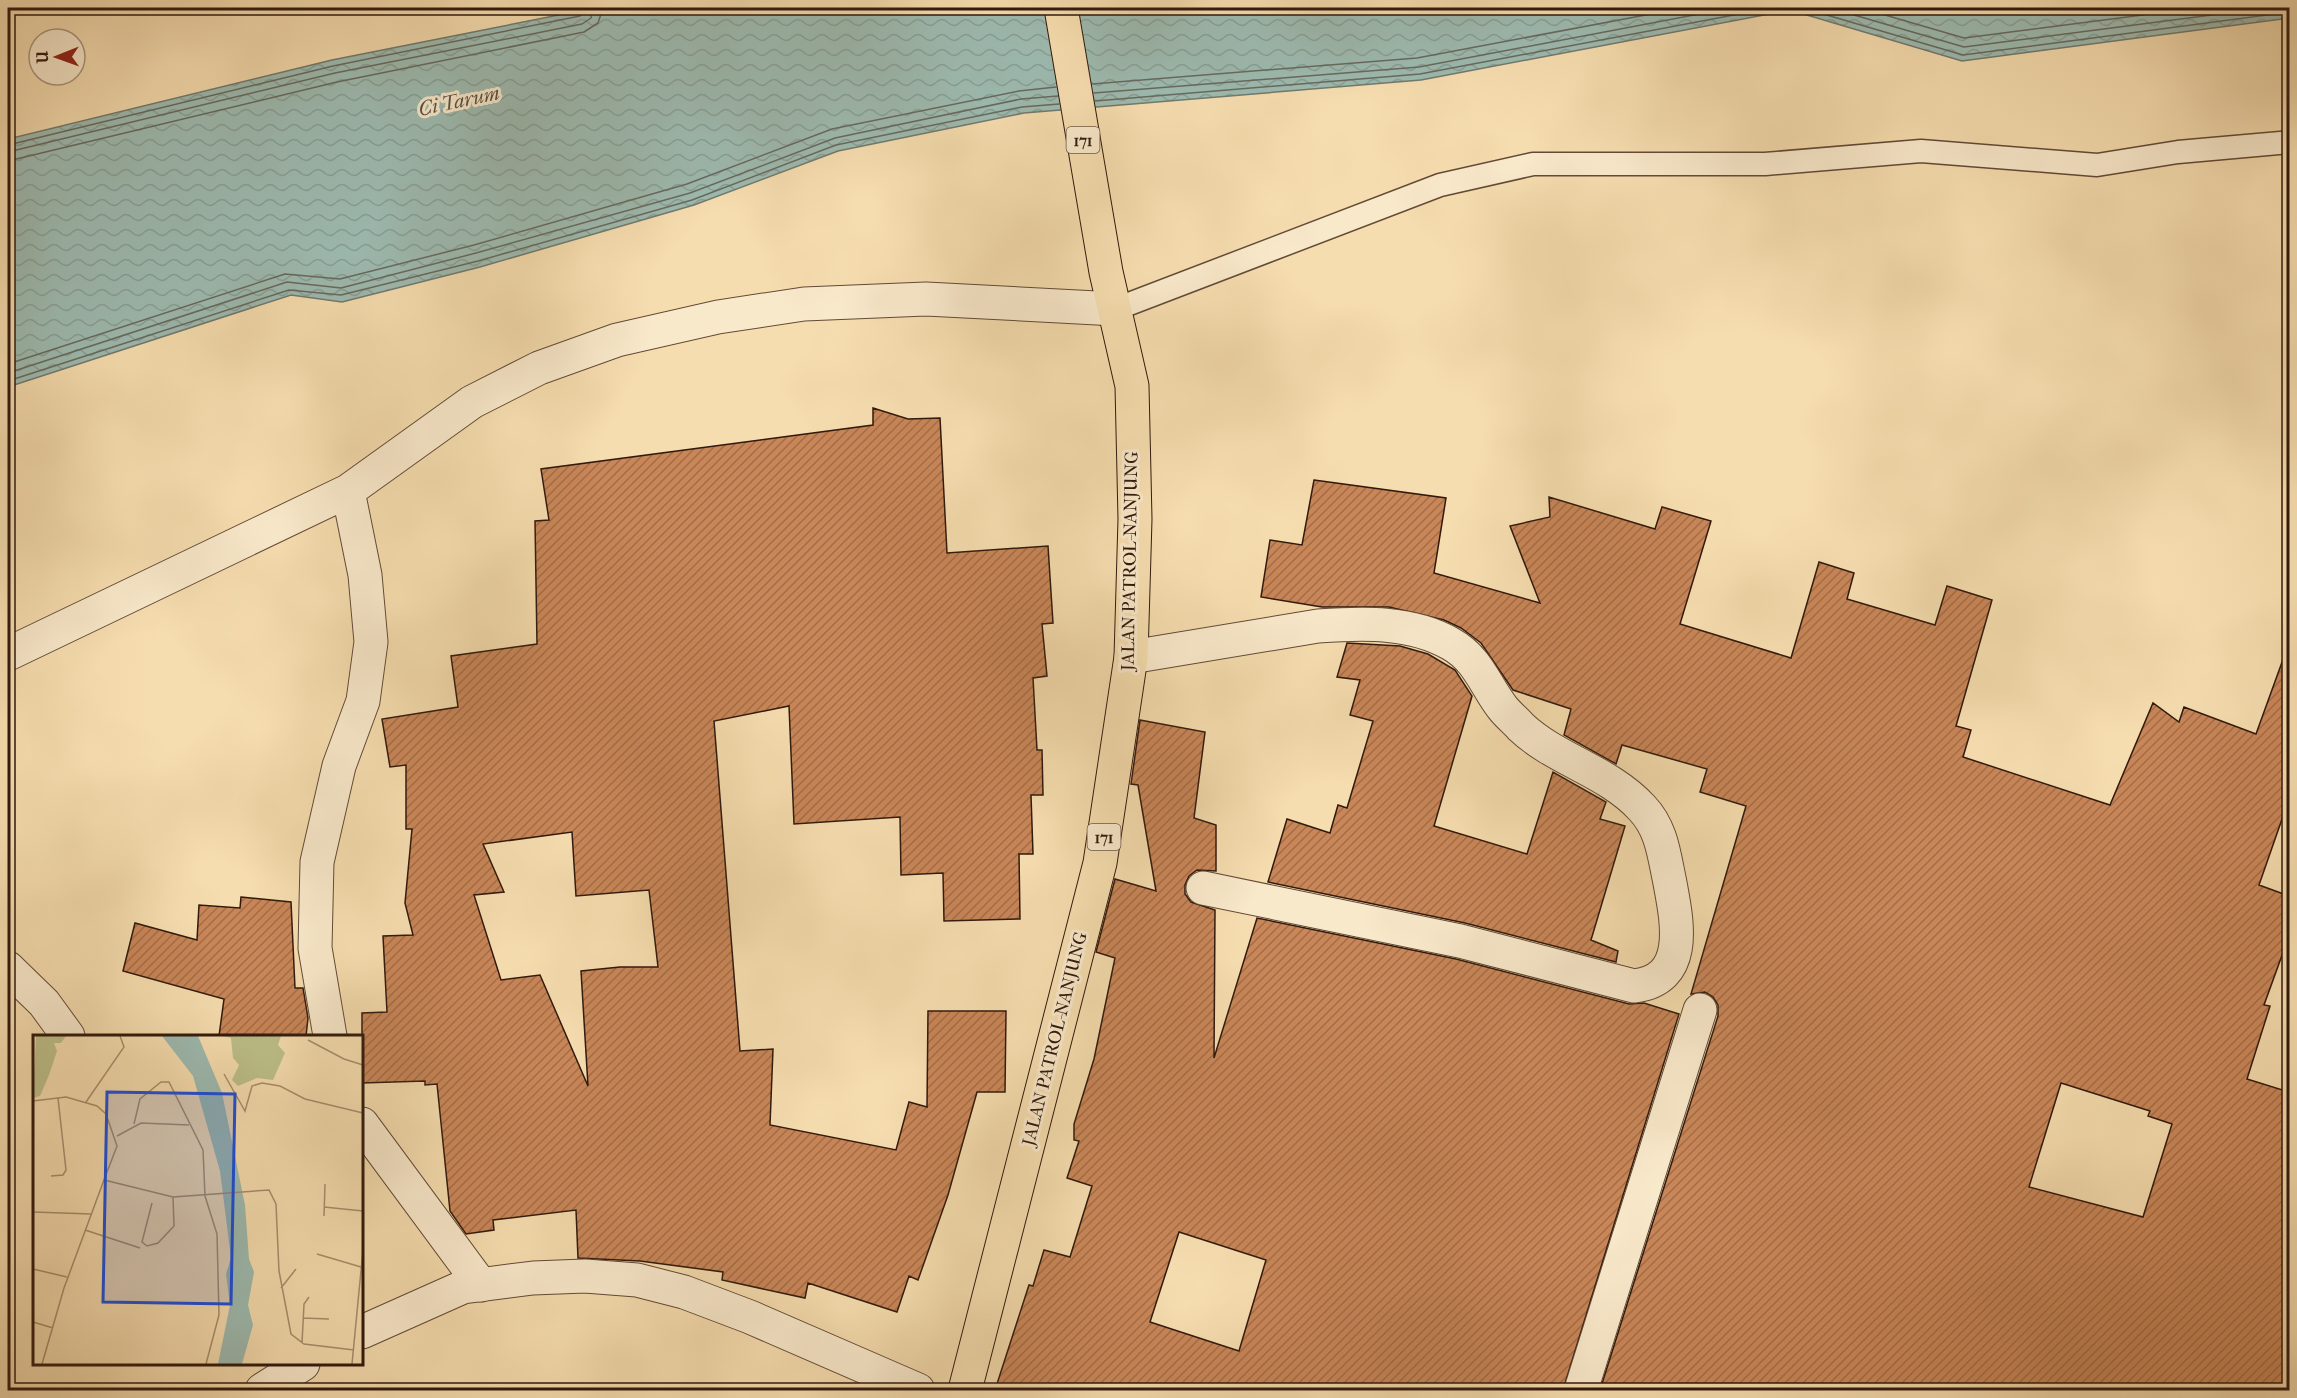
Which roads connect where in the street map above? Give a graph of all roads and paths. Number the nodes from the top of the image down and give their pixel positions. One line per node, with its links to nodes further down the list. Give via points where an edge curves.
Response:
1 (1060, 8): 3 (main road, JALAN PATROL-NANJUNG / 171, via 1106,272)
2 (2289, 142): 3 (lane, via 2178,152 2097,165 1921,151 1764,164 1533,164 1440,185)
3 (1116, 309): 4 (street, via 927,299 804,304 718,317 617,340 539,368 472,402); 6 (main road, JALAN PATROL-NANJUNG / 171, via 1132,386 1135,519)
4 (348, 490): 5 (street); 11 (street, via 366,575 371,642 363,701 339,766 317,862 315,948)
5 (8, 654)
6 (1131, 657): 7 (street, via 1348,624 1406,628 1452,644 1474,662 1502,708 1528,733 1617,785 1642,808 1660,834 1679,930 1675,956 1664,971 1650,985 1634,986 1460,941); 18 (main road, JALAN PATROL-NANJUNG / 171, via 1100,863)
7 (1203, 888)
8 (8, 968): 10 (street, via 44,1003)
9 (1700, 1010): 19 (street)
10 (67, 1035)
11 (330, 1035)
12 (363, 1125): 13 (street)
13 (481, 1285): 14 (street, via 463,1287); 17 (street, via 585,1276 637,1280 750,1317)
14 (363, 1332)
15 (301, 1365): 16 (street)
16 (262, 1390)
17 (918, 1390)
18 (965, 1390)
19 (1581, 1390)

